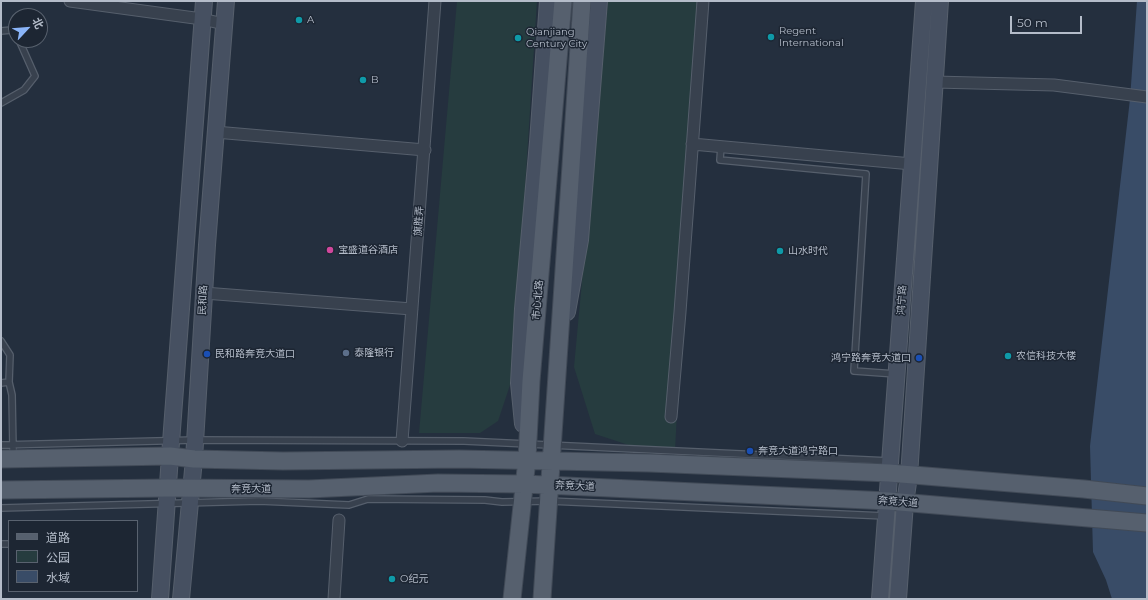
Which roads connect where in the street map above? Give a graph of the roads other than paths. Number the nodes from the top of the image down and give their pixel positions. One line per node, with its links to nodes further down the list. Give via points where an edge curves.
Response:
1 (70, 1): 12 (street)
2 (204, 1): 12 (main road)
3 (226, 1): 13 (main road, 民和路)
4 (435, 1): 21 (street, 旗胜弄)
5 (548, 1): 26 (main road)
6 (563, 1): 23 (main road, 市心北路)
7 (582, 1): 30 (main road)
8 (599, 1): 30 (main road, via 580,240)
9 (703, 1): 19 (street)
10 (924, 1): 22 (main road, 鸿宁路)
11 (940, 1): 15 (main road, 鸿宁路)
12 (202, 19): 13 (street); 38 (main road)
13 (224, 24): 18 (main road, 民和路)
14 (23, 48): 17 (lane, via 35,76 24,90)
15 (935, 82): 16 (street, via 1054,85); 44 (main road, 鸿宁路)
16 (1147, 96)
17 (1, 103)
18 (215, 132): 21 (street); 27 (main road, 民和路)
19 (692, 144): 20 (street); 34 (street)
20 (721, 146): 22 (street); 31 (lane, via 720,160 866,174 854,371)
21 (424, 150): 28 (street, 旗胜弄)
22 (912, 164): 31 (main road, 鸿宁路)
23 (543, 237): 24 (lane); 39 (main road, 市心北路)
24 (536, 256)
25 (533, 263): 26 (lane)
26 (526, 282): 39 (main road, via 519,383)
27 (204, 293): 28 (street); 35 (main road, 民和路)
28 (412, 309): 36 (street, 旗胜弄)
29 (1, 341): 32 (lane, via 10,355)
30 (558, 365): 40 (main road)
31 (896, 374): 43 (main road, 鸿宁路)
32 (9, 382): 33 (lane); 41 (lane, via 12,395)
33 (1, 383)
34 (670, 417)
35 (195, 440): 36 (lane); 38 (lane); 42 (main road, 民和路)
36 (402, 441): 39 (lane, via 464,441)
37 (1, 445): 41 (lane)
38 (170, 449): 41 (main road); 42 (main road); 49 (main road)
39 (526, 449): 40 (main road); 42 (main road, via 458,459); 45 (main road, 市心北路)
40 (552, 453): 43 (main road, via 649,463); 47 (main road)
41 (9, 454)
42 (194, 459): 48 (main road, 民和路)
43 (890, 467): 44 (main road); 54 (main road, 鸿宁路)
44 (909, 476): 50 (main road); 52 (main road, 鸿宁路)
45 (524, 484): 47 (main road, 奔竞大道); 48 (main road, 奔竞大道, via 438,483); 51 (main road, 市心北路)
46 (1, 490): 49 (main road, 奔竞大道)
47 (549, 493): 51 (lane); 54 (main road, 奔竞大道); 61 (main road)
48 (191, 495): 49 (main road, 奔竞大道); 51 (lane, via 349,505 368,498); 58 (main road, 民和路)
49 (167, 496): 53 (lane); 57 (main road)
50 (1147, 496)
51 (522, 502): 60 (main road, 市心北路)
52 (905, 503): 54 (main road, 奔竞大道); 56 (main road, 奔竞大道); 63 (main road, 鸿宁路)
53 (1, 508)
54 (888, 508): 62 (main road, 鸿宁路)
55 (339, 520): 59 (street)
56 (1147, 523)
57 (160, 599)
58 (181, 599)
59 (334, 599)
60 (512, 599)
61 (542, 599)
62 (880, 599)
63 (898, 599)

